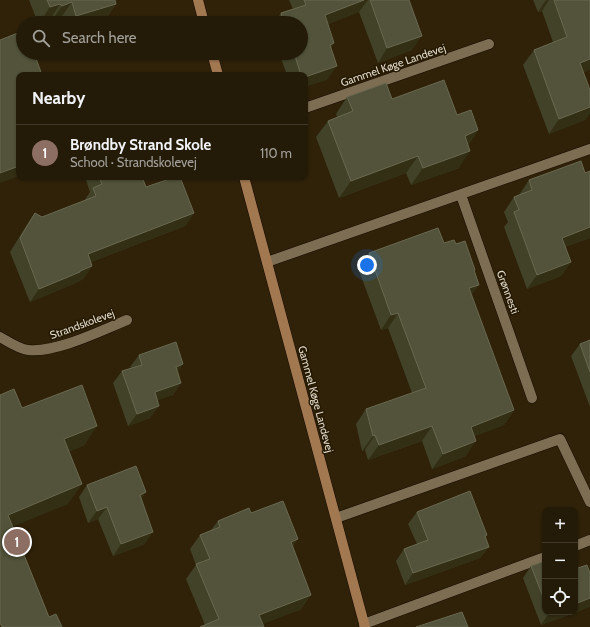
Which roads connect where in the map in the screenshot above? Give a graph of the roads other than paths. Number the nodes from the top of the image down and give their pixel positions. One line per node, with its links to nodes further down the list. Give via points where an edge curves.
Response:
1 (198, 0): 2 (main road)
2 (202, 16)
3 (489, 44): 6 (street, Gammel Køge Landevej)
4 (214, 60): 5 (main road)
5 (217, 72)
6 (308, 107)
7 (590, 149): 9 (street)
8 (245, 180): 10 (main road, Gammel Køge Landevej)
9 (461, 195): 10 (street); 13 (street, Grønnesti)
10 (267, 262): 15 (main road, Gammel Køge Landevej)
11 (127, 320): 12 (street, Strandskolevej, via 55,348 26,350)
12 (0, 337)
13 (532, 398)
14 (590, 502): 15 (street, via 560,439)
15 (336, 518): 19 (main road, Gammel Køge Landevej)
16 (590, 540): 17 (street)
17 (578, 545)
18 (542, 558): 19 (street)
19 (365, 625)

